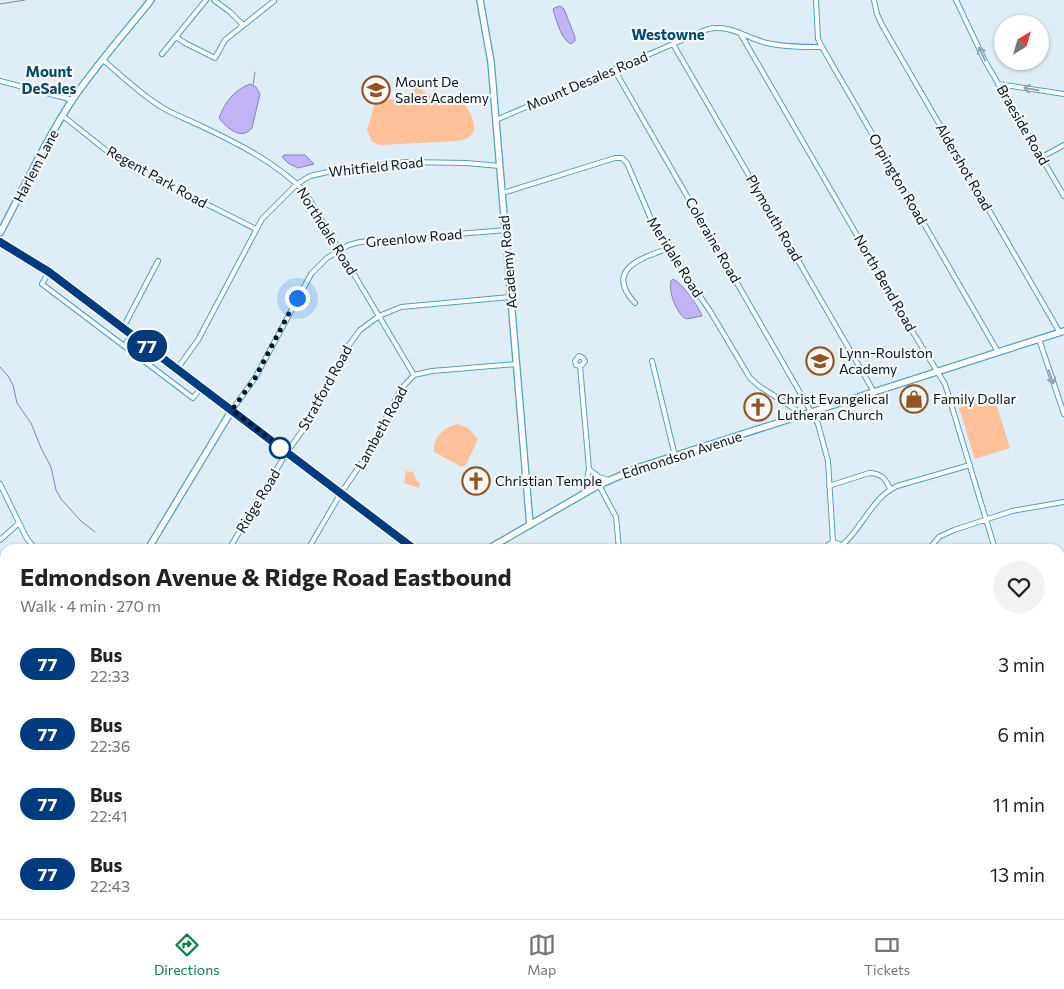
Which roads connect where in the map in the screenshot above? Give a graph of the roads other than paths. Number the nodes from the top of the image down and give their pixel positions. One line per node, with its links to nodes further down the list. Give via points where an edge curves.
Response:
1 (151, 0): 15 (main road, Harlem Lane)
2 (206, 0): 11 (street)
3 (214, 0): 9 (street)
4 (480, 0): 22 (main road, Academy Road, via 491,62)
5 (816, 0): 13 (street, Orpington Road, via 818,39)
6 (874, 0): 41 (street, Aldershot Road, via 882,25)
7 (956, 0): 18 (street, Braeside Road, one-way to 7)
8 (274, 1): 9 (street)
9 (243, 25): 11 (street, via 225,40 215,58)
10 (740, 33): 12 (street, Mount Desales Road, via 716,27); 13 (street, Mount Desales Road, via 764,43); 50 (street, North Bend Road)
11 (176, 37): 14 (street)
12 (673, 44): 16 (street, Mount Desales Road); 53 (street, Plymouth Road)
13 (822, 47): 45 (street, Orpington Road)
14 (162, 54)
15 (102, 60): 20 (main road, Harlem Lane); 26 (street, Northdale Road, via 163,108 243,148)
16 (614, 69): 22 (street, Mount Desales Road); 55 (street, Coleraine Road)
17 (0, 81): 20 (street)
18 (998, 84): 19 (street, one-way to 18); 24 (street, Braeside Road)
19 (1064, 94)
20 (73, 100): 21 (main road, Harlem Lane)
21 (63, 116): 29 (street, Regent Park Road, via 117,159); 31 (main road, Harlem Lane)
22 (496, 120): 25 (main road, Academy Road)
23 (1064, 145): 24 (street)
24 (1042, 157): 28 (street, Braeside Road)
25 (500, 166): 26 (street, Whitfield Road, via 404,162 328,172 310,176); 27 (main road, Academy Road)
26 (297, 184): 29 (street, Whitfield Road); 34 (street, Northdale Road)
27 (503, 193): 30 (main road, Academy Road); 33 (street, Meridale Road, via 622,158)
28 (1064, 196)
29 (256, 229): 49 (street, Whitfield Road, via 198,340)
30 (506, 230): 34 (street, Greenlow Road, via 374,240); 37 (main road, Academy Road)
31 (0, 233)
32 (0, 242): 36 (main road)
33 (667, 249): 38 (street, via 638,259 626,272 625,289); 56 (street, Meridale Road, via 710,311 750,378)
34 (339, 250): 39 (street, Northdale Road); 54 (street, Greenlow Road, via 318,266 306,282 255,378)
35 (158, 261): 40 (street)
36 (49, 272): 40 (main road); 44 (street, via 42,284)
37 (511, 297): 39 (street, Stratford Road, via 411,305); 47 (main road, Academy Road)
38 (635, 303)
39 (379, 316): 51 (street, Northdale Road); 58 (street, Stratford Road, via 353,339 307,424)
40 (123, 328): 42 (main road)
41 (1063, 332): 43 (main road, Edmondson Avenue)
42 (132, 335): 44 (street); 49 (main road)
43 (1039, 340): 45 (main road, Edmondson Avenue); 57 (street, one-way to 57)
44 (124, 346): 52 (street, via 194,398)
45 (998, 352): 50 (main road, Edmondson Avenue)
46 (652, 361): 59 (street)
47 (517, 364): 51 (street, Lambeth Road); 72 (main road, Academy Road)
48 (580, 366): 61 (street)
49 (177, 369): 52 (main road)
50 (937, 372): 53 (main road, Edmondson Avenue); 60 (street, North Bend Road, via 945,384)
51 (414, 375): 67 (street, Lambeth Road, via 401,389 365,458)
52 (201, 388): 54 (main road)
53 (874, 392): 55 (main road, Edmondson Avenue)
54 (232, 410): 58 (main road); 76 (main road)
55 (812, 412): 56 (main road, Edmondson Avenue); 65 (street, Coleraine Road, via 825,447)
56 (804, 414): 59 (main road, Edmondson Avenue)
57 (1064, 414)
58 (287, 452): 67 (main road); 77 (street, Ridge Road)
59 (675, 456): 62 (main road, Edmondson Avenue)
60 (970, 465): 66 (street); 70 (street, North Bend Road)
61 (589, 469): 62 (street); 68 (street)
62 (608, 480): 64 (main road, Edmondson Avenue)
63 (0, 484): 71 (street)
64 (599, 485): 68 (main road, Edmondson Avenue); 81 (street, via 616,517)
65 (830, 486): 66 (street, via 874,473 886,480); 74 (street, Coleraine Road)
66 (890, 489): 84 (street)
67 (341, 493): 78 (street, Lambeth Road); 79 (main road)
68 (584, 493): 72 (main road, Edmondson Avenue)
69 (1064, 502): 70 (street)
70 (986, 519): 85 (street, via 945,533); 86 (street, North Bend Road)
71 (19, 523): 73 (street); 75 (street)
72 (530, 525): 80 (main road, Edmondson Avenue)
73 (0, 540)
74 (833, 542): 82 (street); 83 (street)
75 (31, 544)
76 (151, 544)
77 (232, 544)
78 (311, 544)
79 (407, 544)
80 (497, 544)
81 (619, 544)
82 (830, 544)
83 (838, 544)
84 (844, 544)
85 (933, 544)
86 (994, 544)

